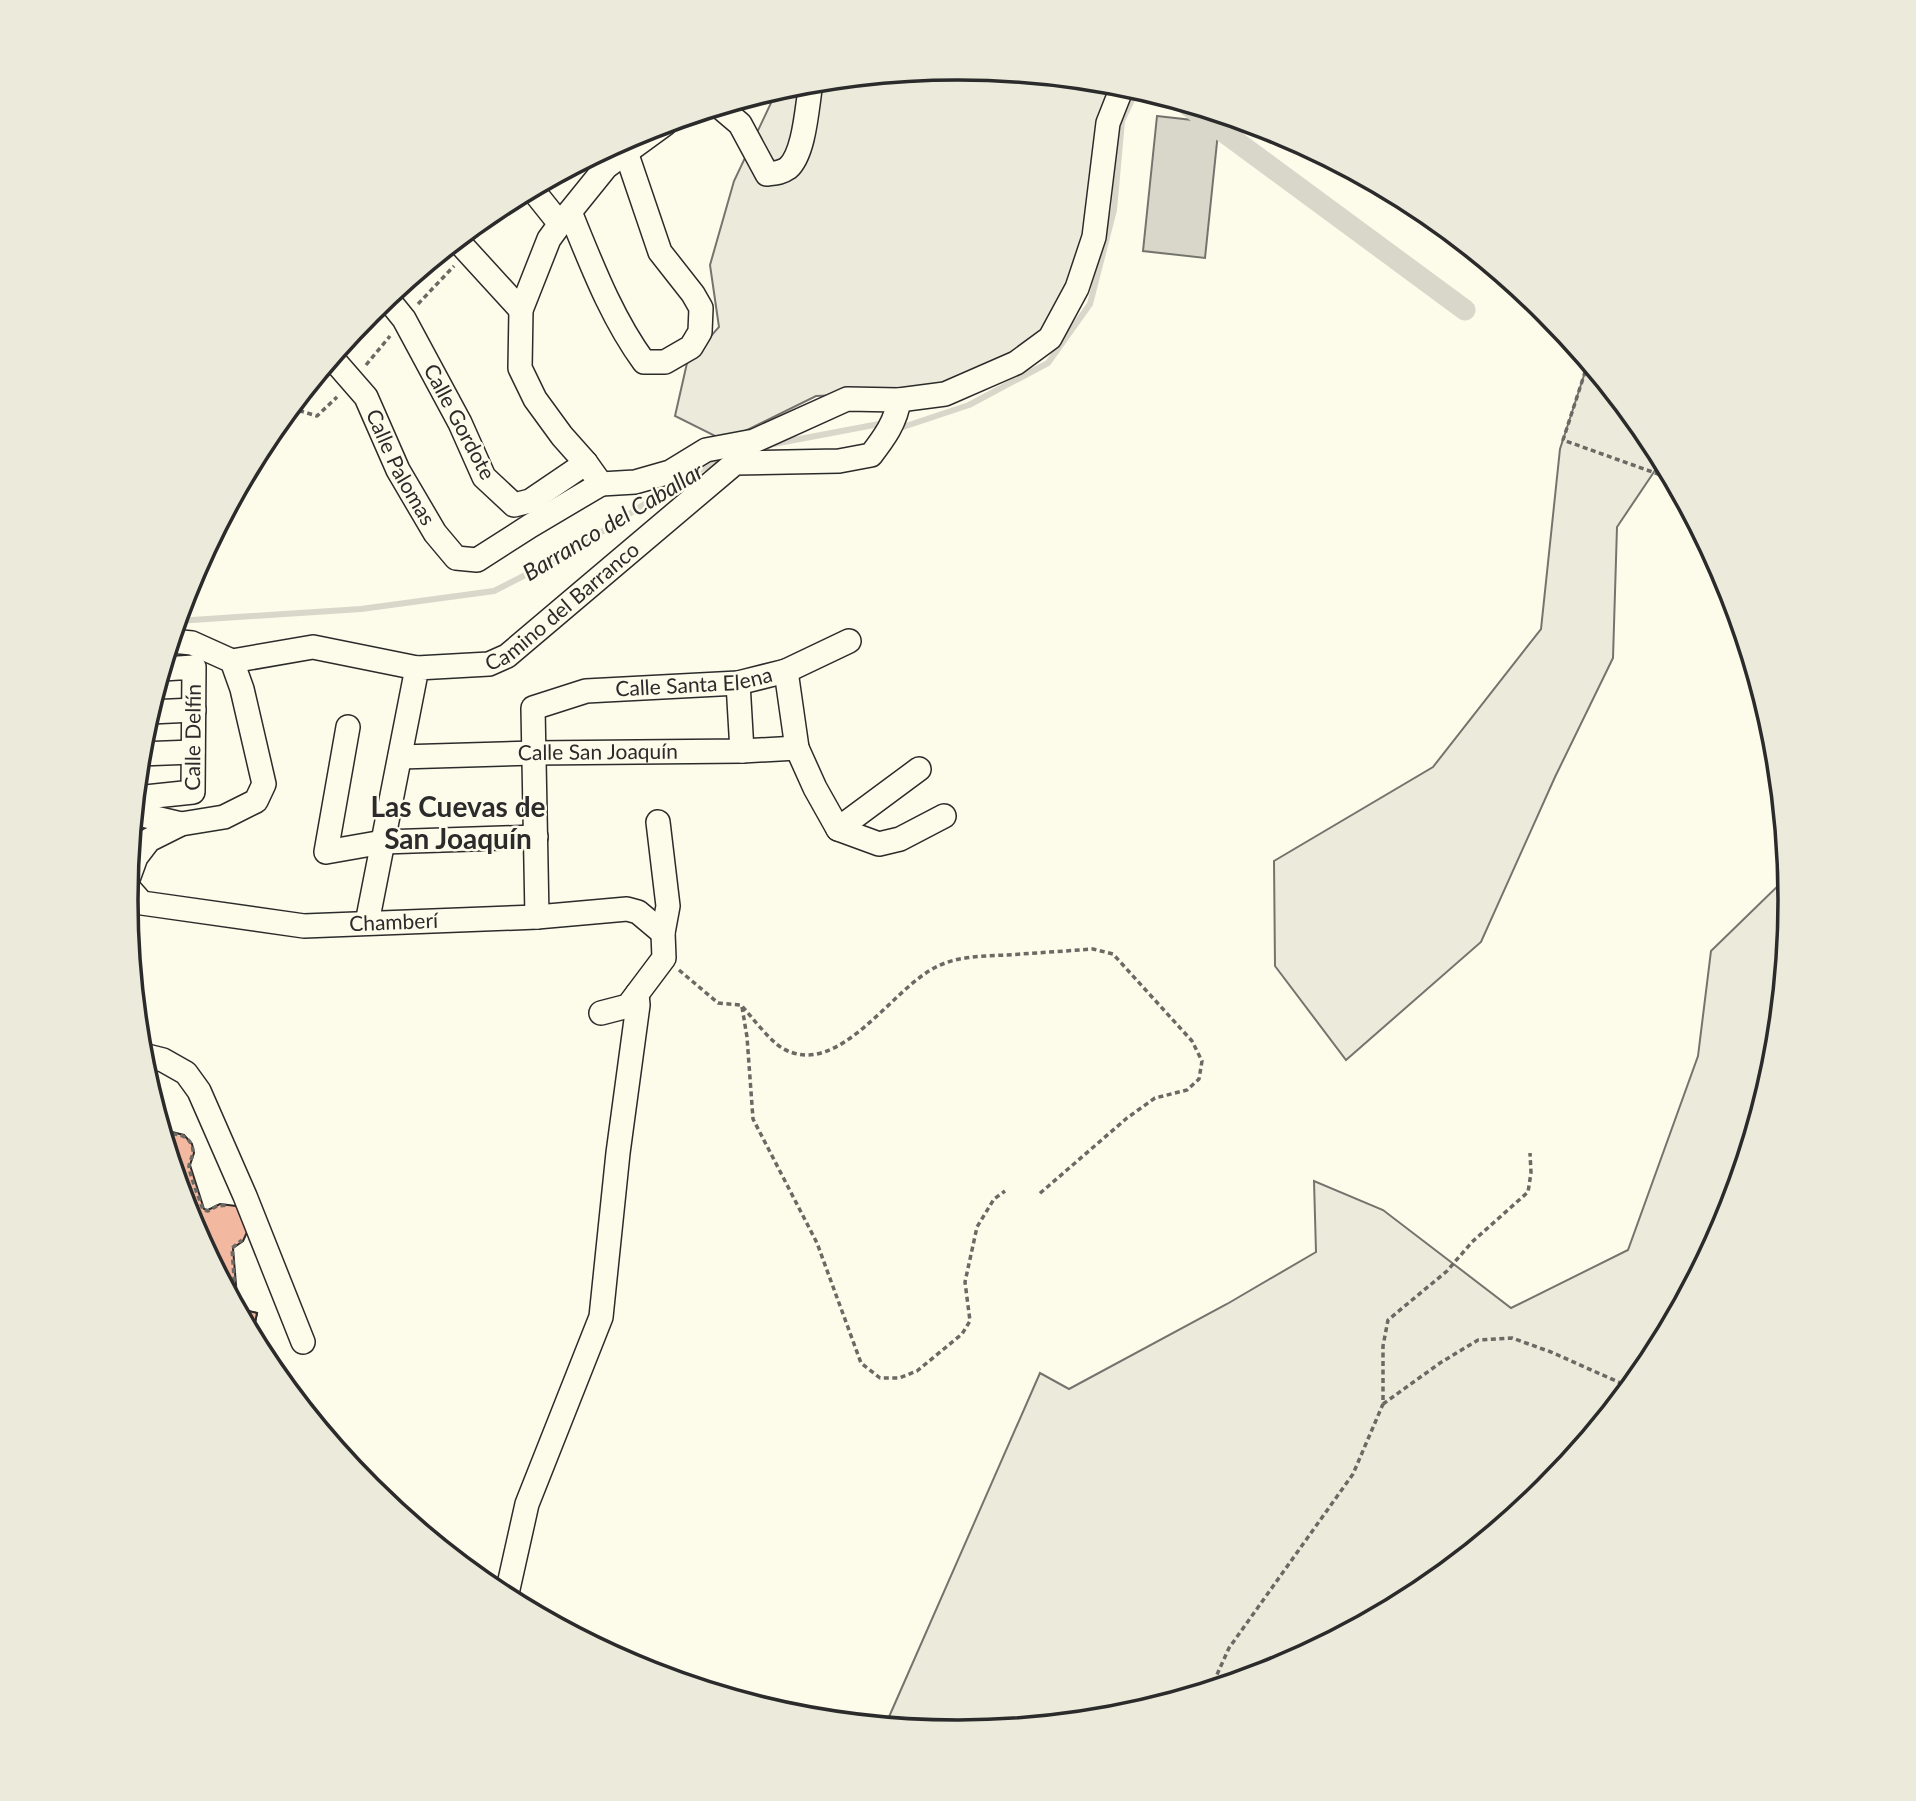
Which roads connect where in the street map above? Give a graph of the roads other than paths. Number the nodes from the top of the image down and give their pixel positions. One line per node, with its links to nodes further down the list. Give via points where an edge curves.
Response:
1 (809, 94): 3 (street, via 800,149 789,167 779,173 767,174 740,124)
2 (1119, 96): 13 (street, via 1108,123 1094,237 1077,288 1050,338 1016,363 945,394)
3 (728, 114)
4 (625, 152): 5 (street); 8 (street, via 660,252 701,308 700,332 691,347 665,362 644,362)
5 (619, 154)
6 (600, 163): 8 (street)
7 (539, 195): 8 (street)
8 (565, 218): 11 (street, via 549,239)
9 (463, 247): 11 (street)
10 (394, 306): 14 (street, Calle Gordote, via 460,423 484,477 514,506 530,501)
11 (521, 310): 14 (street, via 520,368 535,399)
12 (337, 365): 15 (street, Calle Palomas, via 366,397 398,470 435,533 456,558 477,560)
13 (898, 407): 15 (street, via 848,399 754,441 706,450 670,472 635,482); 20 (street, Camino del Barranco, via 871,455 839,461 735,463 507,656 489,664)
14 (586, 463): 15 (street)
15 (601, 484)
16 (849, 641): 21 (street, Calle Santa Elena)
17 (180, 642): 18 (street)
18 (232, 661): 20 (street, Camino del Barranco, via 313,647); 37 (street, via 264,784 256,801 224,817)
19 (172, 668): 23 (street, Calle Delfín, via 194,667)
20 (417, 668): 31 (street)
21 (786, 671): 22 (street, Calle Santa Elena); 26 (street)
22 (737, 683): 27 (street); 29 (street, Calle Santa Elena, via 586,691 533,708)
23 (194, 710): 24 (street); 28 (street, Calle Delfín)
24 (161, 711)
25 (348, 727): 40 (street, via 326,852)
26 (797, 748): 27 (street, Calle San Joaquín); 38 (street)
27 (741, 751): 29 (street, Calle San Joaquín)
28 (194, 752): 30 (street); 33 (street, Calle Delfín, via 193,792)
29 (534, 753): 31 (street, Calle San Joaquín); 39 (street)
30 (152, 754)
31 (400, 757): 40 (street)
32 (919, 769): 38 (street)
33 (145, 797)
34 (143, 815): 37 (street)
35 (944, 816): 38 (street, via 901,839 879,844)
36 (657, 822): 45 (street, via 668,906)
37 (181, 824): 41 (street, via 149,840)
38 (838, 829)
39 (536, 837): 40 (street); 43 (street)
40 (383, 842): 44 (street)
41 (140, 851)
42 (138, 899): 44 (street, Chamberí, via 181,910 304,926)
43 (537, 917): 44 (street, Chamberí); 45 (street, Chamberí, via 626,909 638,912)
44 (367, 923)
45 (663, 933): 46 (street, via 664,958)
46 (637, 994): 47 (street, via 628,1006); 50 (street, via 601,1317 527,1504)
47 (601, 1013)
48 (154, 1058): 49 (street, via 187,1073 199,1091)
49 (303, 1342)
50 (509, 1586)

